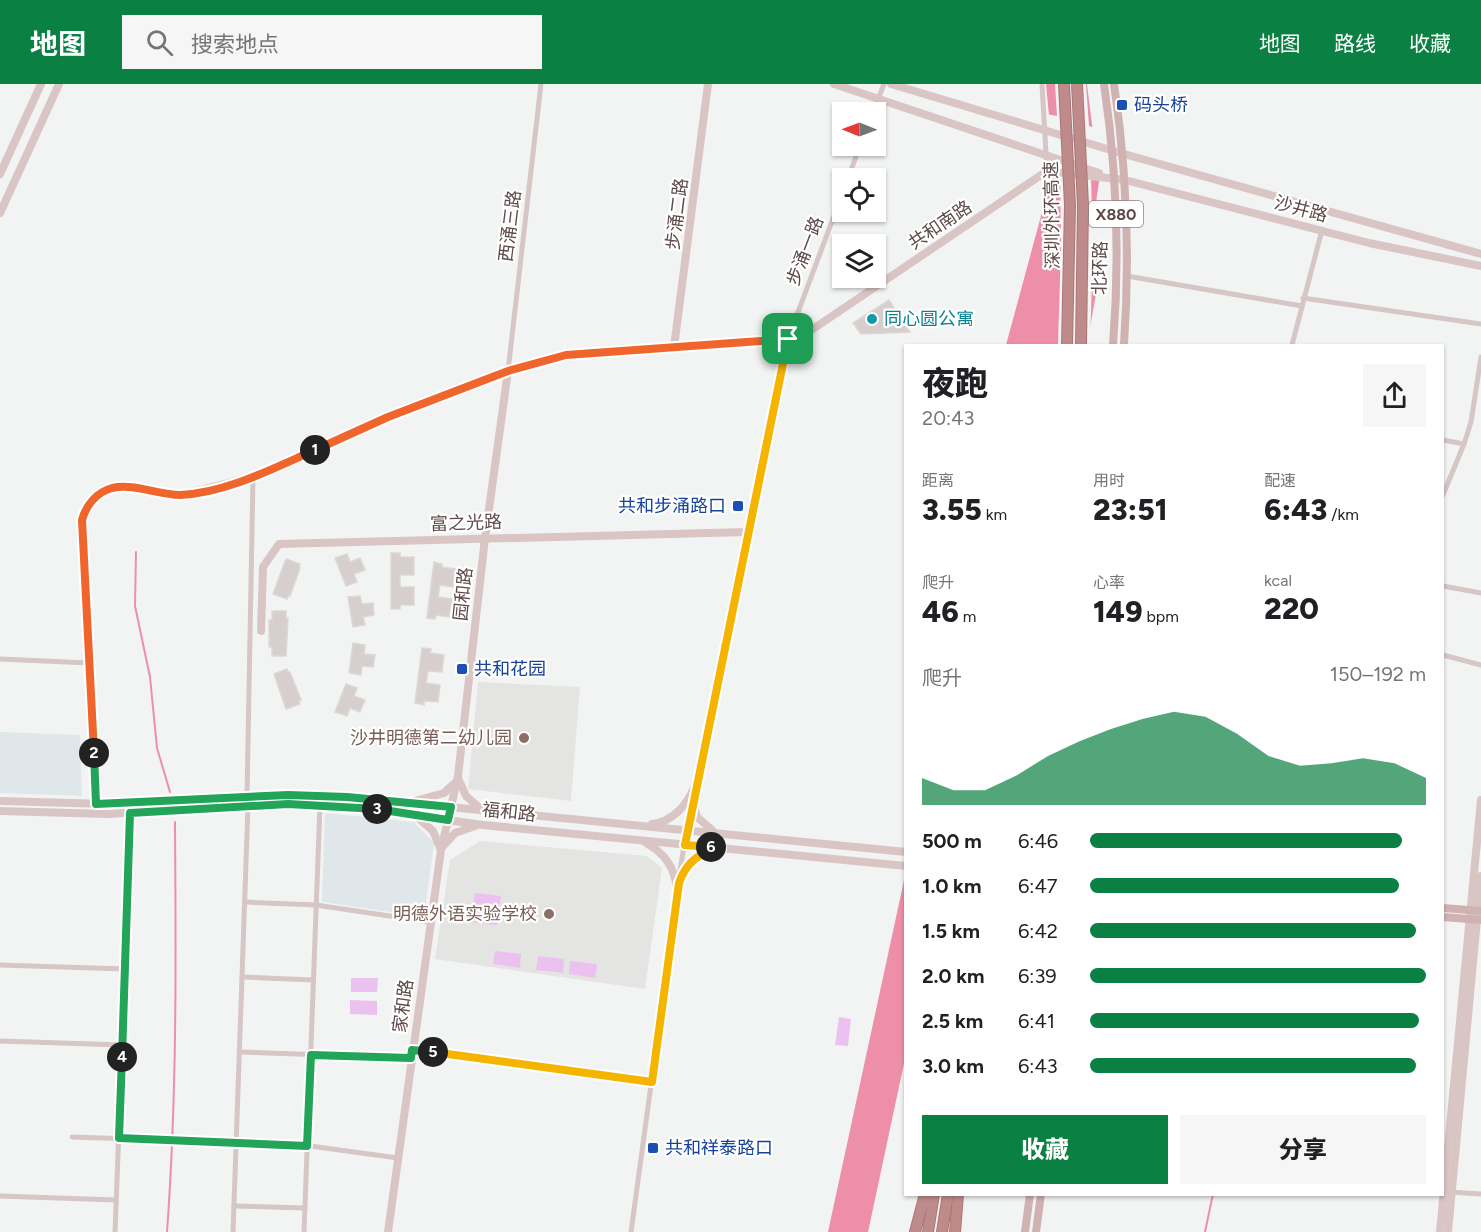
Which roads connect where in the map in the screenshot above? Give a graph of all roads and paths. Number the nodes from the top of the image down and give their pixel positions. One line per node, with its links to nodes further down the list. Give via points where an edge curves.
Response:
1 (41, 84): 20 (street)
2 (59, 84): 23 (street)
3 (541, 84): 40 (street, 西涌三路)
4 (708, 84): 38 (street, 步涌二路)
5 (834, 84): 13 (street)
6 (884, 84): 13 (street)
7 (891, 84): 15 (street)
8 (1042, 84): 15 (street)
9 (1064, 84): 33 (highway, 深圳外环高速, bridge, via 1070,205)
10 (1077, 84): 34 (highway, 深圳外环高速, bridge, via 1084,215)
11 (1104, 84): 16 (main road, 北环路 / X880)
12 (1114, 84): 17 (main road, 北环路 / X880)
13 (878, 99): 14 (street); 18 (street)
14 (877, 102)
15 (1046, 132): 16 (street, bridge); 18 (street)
16 (1109, 150): 17 (street); 21 (main road, 北环路 / X880)
17 (1124, 154): 22 (main road, 北环路 / X880); 26 (street)
18 (1048, 156): 19 (street); 21 (street, bridge)
19 (1047, 171): 21 (street, bridge); 32 (street, 共和南路, via 810,331)
20 (0, 174)
21 (1111, 177): 22 (street, 沙井路); 35 (main road, 北环路 / X880, via 1117,274)
22 (1125, 180): 25 (street, 沙井路); 28 (main road, 北环路 / X880)
23 (0, 213)
24 (832, 221): 32 (street, 步涌一路)
25 (1322, 230): 27 (street, 沙井路); 29 (street)
26 (1481, 254)
27 (1481, 266)
28 (1127, 276): 30 (street); 36 (main road, 北环路 / X880)
29 (1303, 298): 30 (street); 31 (street)
30 (1302, 306): 37 (street)
31 (1481, 324)
32 (788, 339): 38 (street, 共和南路); 45 (street, 步涌一路)
33 (1067, 344)
34 (1081, 344)
35 (1113, 344)
36 (1124, 344)
37 (1292, 344)
38 (674, 347): 40 (street, 共和南路, via 566,355)
39 (1481, 357): 42 (street)
40 (508, 371): 43 (street, 共和南路, via 388,417); 46 (street, 园和路)
41 (1444, 440): 42 (street)
42 (1464, 444): 44 (street)
43 (253, 477): 52 (street, 共和南路, via 181,495 123,487 110,488 95,497 82,520); 56 (street)
44 (1444, 493)
45 (747, 532): 46 (street, 富之光路); 55 (street)
46 (485, 538): 49 (street, 富之光路, via 279,544 263,567); 54 (street, 园和路)
47 (1444, 586): 48 (street)
48 (1481, 593)
49 (261, 631)
50 (1444, 655): 53 (street)
51 (0, 659): 52 (street)
52 (89, 663): 61 (street, 共和南路)
53 (1481, 664)
54 (458, 776): 60 (street, via 444,793); 64 (street, 园和路); 66 (street, via 465,796)
55 (694, 788): 57 (street); 71 (street, via 672,817 659,824)
56 (247, 796): 60 (street, 福和路); 61 (street, 福和路)
57 (692, 800): 72 (street); 73 (street, via 700,821 708,829)
58 (1481, 800): 86 (street)
59 (0, 801): 61 (street, 福和路)
60 (408, 802): 64 (street, 福和路)
61 (96, 804)
62 (320, 805): 63 (street, 福和路); 68 (street, 福和路); 84 (street)
63 (249, 806): 67 (street, 福和路); 83 (street)
64 (451, 807): 66 (street, 福和路); 69 (street, 园和路)
65 (0, 811): 67 (street, 福和路)
66 (485, 812): 71 (street, 福和路)
67 (130, 813): 91 (street)
68 (411, 814): 69 (street, 福和路); 77 (street, via 429,825)
69 (448, 820): 70 (street, 福和路); 77 (street, 家和路)
70 (483, 825): 74 (street, 福和路); 77 (street, via 455,833)
71 (640, 826): 72 (street, 福和路)
72 (687, 830): 73 (street, 福和路); 75 (street)
73 (723, 834): 78 (street, 福和路)
74 (638, 840): 75 (street, 福和路); 82 (street, via 666,858)
75 (685, 845): 76 (street, 福和路); 82 (street)
76 (721, 849): 79 (street, 福和路); 82 (street, via 708,851 692,861)
77 (441, 850): 88 (street, 家和路)
78 (904, 852)
79 (904, 866)
80 (1481, 876): 81 (street)
81 (1480, 886): 86 (street)
82 (677, 889): 99 (street)
83 (245, 902): 84 (street); 92 (street)
84 (316, 905): 88 (street); 93 (street)
85 (1444, 908): 86 (main road)
86 (1476, 915): 87 (main road); 89 (street)
87 (1444, 917)
88 (430, 922): 97 (street, 家和路)
89 (1474, 948): 105 (street)
90 (0, 964): 91 (street)
91 (125, 969): 95 (street)
92 (242, 977): 93 (street); 96 (street)
93 (314, 980): 98 (street)
94 (0, 1041): 95 (street)
95 (122, 1045): 101 (street)
96 (239, 1052): 98 (street); 102 (street)
97 (412, 1054): 98 (street); 99 (street); 104 (street, 家和路)
98 (311, 1055): 103 (street)
99 (652, 1082): 121 (street)
100 (72, 1137): 101 (street)
101 (119, 1138): 102 (street); 114 (street)
102 (236, 1143): 103 (street); 115 (street)
103 (307, 1146): 104 (street); 116 (street)
104 (398, 1158): 120 (street, 家和路)
105 (1448, 1191): 106 (street); 128 (street); 129 (street)
106 (1481, 1194)
107 (0, 1196): 114 (street)
108 (924, 1196): 122 (highway)
109 (934, 1196): 123 (highway)
110 (948, 1196): 124 (highway)
111 (958, 1196): 125 (highway)
112 (1030, 1196): 126 (main road)
113 (1041, 1196): 127 (main road)
114 (116, 1200): 117 (street)
115 (234, 1206): 116 (street); 118 (street)
116 (305, 1208): 119 (street)
117 (115, 1232)
118 (233, 1232)
119 (304, 1232)
120 (388, 1232)
121 (631, 1232)
122 (915, 1232)
123 (928, 1232)
124 (942, 1232)
125 (955, 1232)
126 (1024, 1232)
127 (1036, 1232)
128 (1440, 1232)
129 (1448, 1232)

